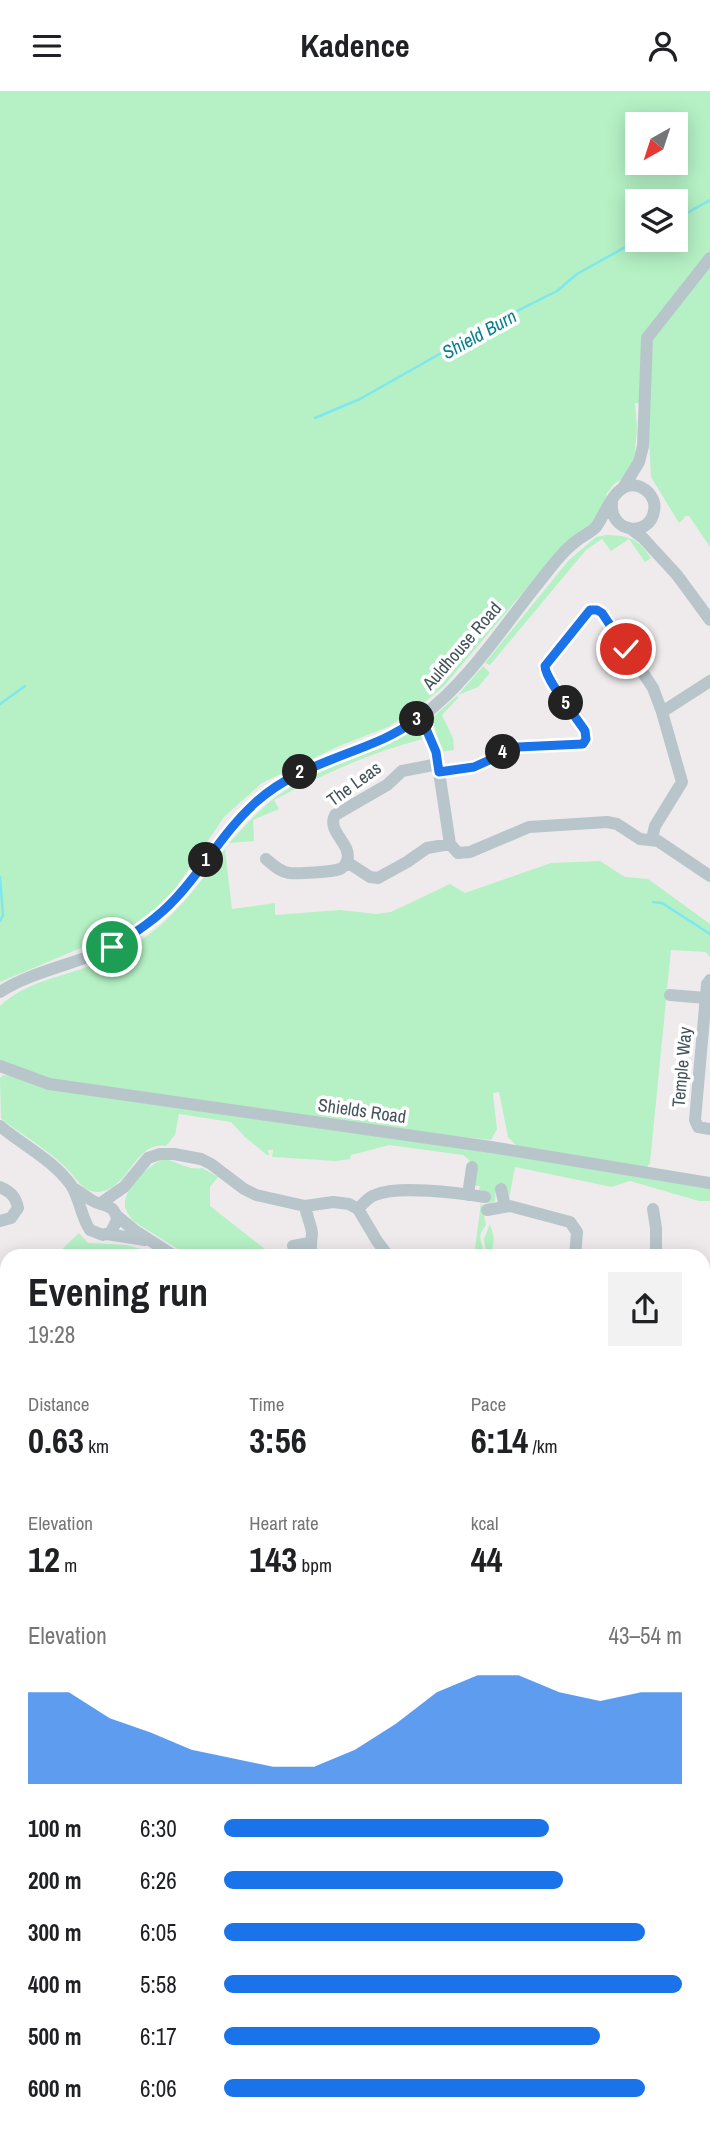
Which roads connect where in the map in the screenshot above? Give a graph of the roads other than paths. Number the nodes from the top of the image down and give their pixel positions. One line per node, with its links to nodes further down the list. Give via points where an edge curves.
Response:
1 (710, 258): 2 (street, via 647,338)
2 (639, 462): 3 (street); 4 (street)
3 (623, 488): 4 (street); 5 (street)
4 (648, 491): 6 (street, via 654,503)
5 (612, 503): 7 (street, via 613,517); 8 (street, Auldhouse Road)
6 (651, 519): 7 (street, via 643,526); 9 (street)
7 (628, 528): 8 (street); 9 (street)
8 (593, 530): 13 (street, Auldhouse Road, via 567,550 469,669)
9 (654, 549): 10 (street)
10 (710, 620)
11 (710, 681): 12 (street)
12 (662, 712): 14 (street, via 653,688 606,617 590,610 544,668 585,731 583,744 518,747 474,767); 15 (street, via 682,782)
13 (421, 717): 14 (street); 21 (street, Auldhouse Road, via 385,738 312,766 265,795 232,826 174,901 137,932)
14 (439, 768): 16 (street); 18 (street, The Leas, via 402,771 335,815 332,823 347,851)
15 (652, 839): 16 (street, via 640,839 607,821 529,827 463,853); 19 (street)
16 (450, 844): 18 (street, via 427,848 378,878)
17 (266, 859): 18 (street, via 290,874 339,869)
18 (347, 862)
19 (710, 876)
20 (710, 980): 23 (street, Temple Way)
21 (0, 992)
22 (670, 995): 23 (street)
23 (706, 998): 24 (street, Temple Way)
24 (705, 1051): 27 (street, Temple Way, via 695,1120 698,1127)
25 (4, 1069): 29 (street, Shields Road, via 48,1084)
26 (0, 1126): 32 (street, via 51,1164)
27 (710, 1129)
28 (472, 1167): 34 (street)
29 (710, 1183)
30 (0, 1187): 41 (street, via 10,1192 18,1208 11,1218)
31 (124, 1187): 35 (street); 36 (street, via 148,1158 174,1154 201,1159 256,1195); 40 (street)
32 (73, 1188): 35 (street); 42 (street)
33 (501, 1189): 37 (street)
34 (468, 1195): 37 (street); 38 (street, via 387,1191 372,1196)
35 (101, 1203): 40 (street); 42 (street, via 89,1210)
36 (305, 1206): 38 (street, via 341,1202); 47 (street, via 312,1233)
37 (505, 1207): 52 (street, via 570,1222 577,1232)
38 (358, 1209): 51 (street)
39 (653, 1209): 44 (street)
40 (116, 1214): 45 (street, via 114,1229); 46 (street)
41 (0, 1221)
42 (86, 1222): 45 (street, via 94,1233)
43 (672, 1228): 44 (street)
44 (656, 1229): 53 (street)
45 (107, 1234): 46 (street)
46 (152, 1241): 49 (street)
47 (309, 1243): 48 (street); 50 (street)
48 (293, 1246)
49 (164, 1249)
50 (310, 1249)
51 (383, 1249)
52 (576, 1249)
53 (656, 1249)

